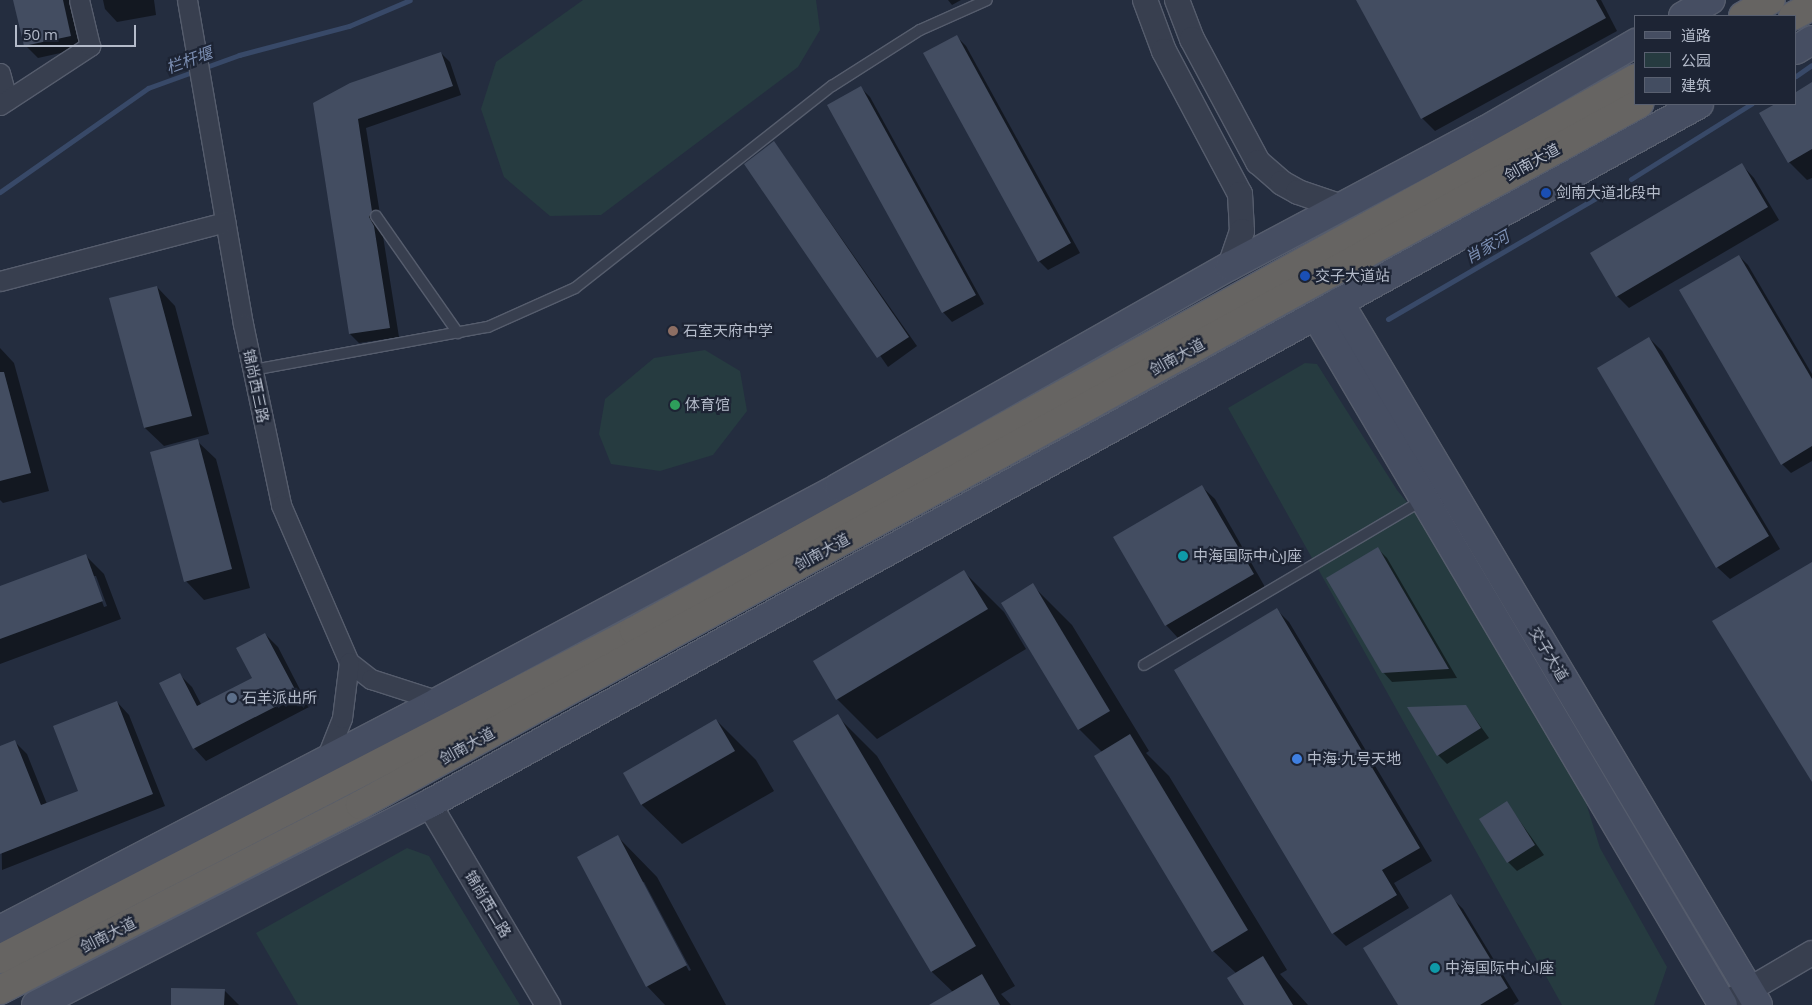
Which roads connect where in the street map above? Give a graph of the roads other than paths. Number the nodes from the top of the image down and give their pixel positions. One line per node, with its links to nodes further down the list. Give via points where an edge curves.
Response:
1 (79, 0): 17 (street, via 90,46)
2 (187, 0): 25 (street, 锦尚西三路)
3 (987, 0): 30 (lane, via 920,30 832,86 576,288 488,327)
4 (1146, 0): 26 (street, via 1164,51 1240,194 1242,231)
5 (1176, 0): 23 (street, via 1192,39 1258,162 1298,192)
6 (1712, 0): 9 (main road)
7 (1771, 0): 10 (highway)
8 (1812, 6): 11 (highway)
9 (1685, 15)
10 (1745, 15)
11 (1795, 15)
12 (1812, 40): 14 (main road)
13 (1634, 44): 21 (main road)
14 (1797, 49)
15 (0, 73): 17 (street)
16 (1634, 79): 20 (highway, 剑南大道)
17 (3, 102)
18 (1637, 105): 22 (main road); 40 (highway, 剑南大道)
19 (1697, 105): 22 (main road)
20 (1552, 126): 21 (main road); 34 (highway, 剑南大道)
21 (1484, 131): 23 (main road)
22 (1597, 161): 28 (main road)
23 (1342, 207): 26 (main road)
24 (376, 216): 30 (lane)
25 (225, 222): 27 (street); 31 (street, 锦尚西三路)
26 (1230, 266): 33 (main road, via 839,487)
27 (0, 281)
28 (1339, 302): 29 (main road); 46 (main road, 交子大道)
29 (1316, 316): 32 (main road, 交子大道); 39 (main road)
30 (458, 333): 31 (lane)
31 (252, 370): 35 (street, 锦尚西三路, via 281,505)
32 (1424, 500): 36 (lane); 49 (main road, 交子大道)
33 (568, 630): 34 (main road); 37 (main road)
34 (634, 631): 44 (highway, 剑南大道)
35 (349, 662): 37 (street, 锦尚西三路, via 371,679); 38 (street, via 342,718)
36 (1144, 665)
37 (439, 702): 38 (main road)
38 (325, 761): 42 (main road)
39 (429, 804): 41 (main road); 48 (street, 锦尚西二路)
40 (360, 805): 41 (main road); 45 (highway, 剑南大道)
41 (334, 853): 47 (main road)
42 (0, 930)
43 (1812, 953): 46 (street)
44 (0, 958)
45 (0, 990)
46 (1753, 997): 49 (street)
47 (36, 1005)
48 (548, 1005)
49 (1723, 1005)

